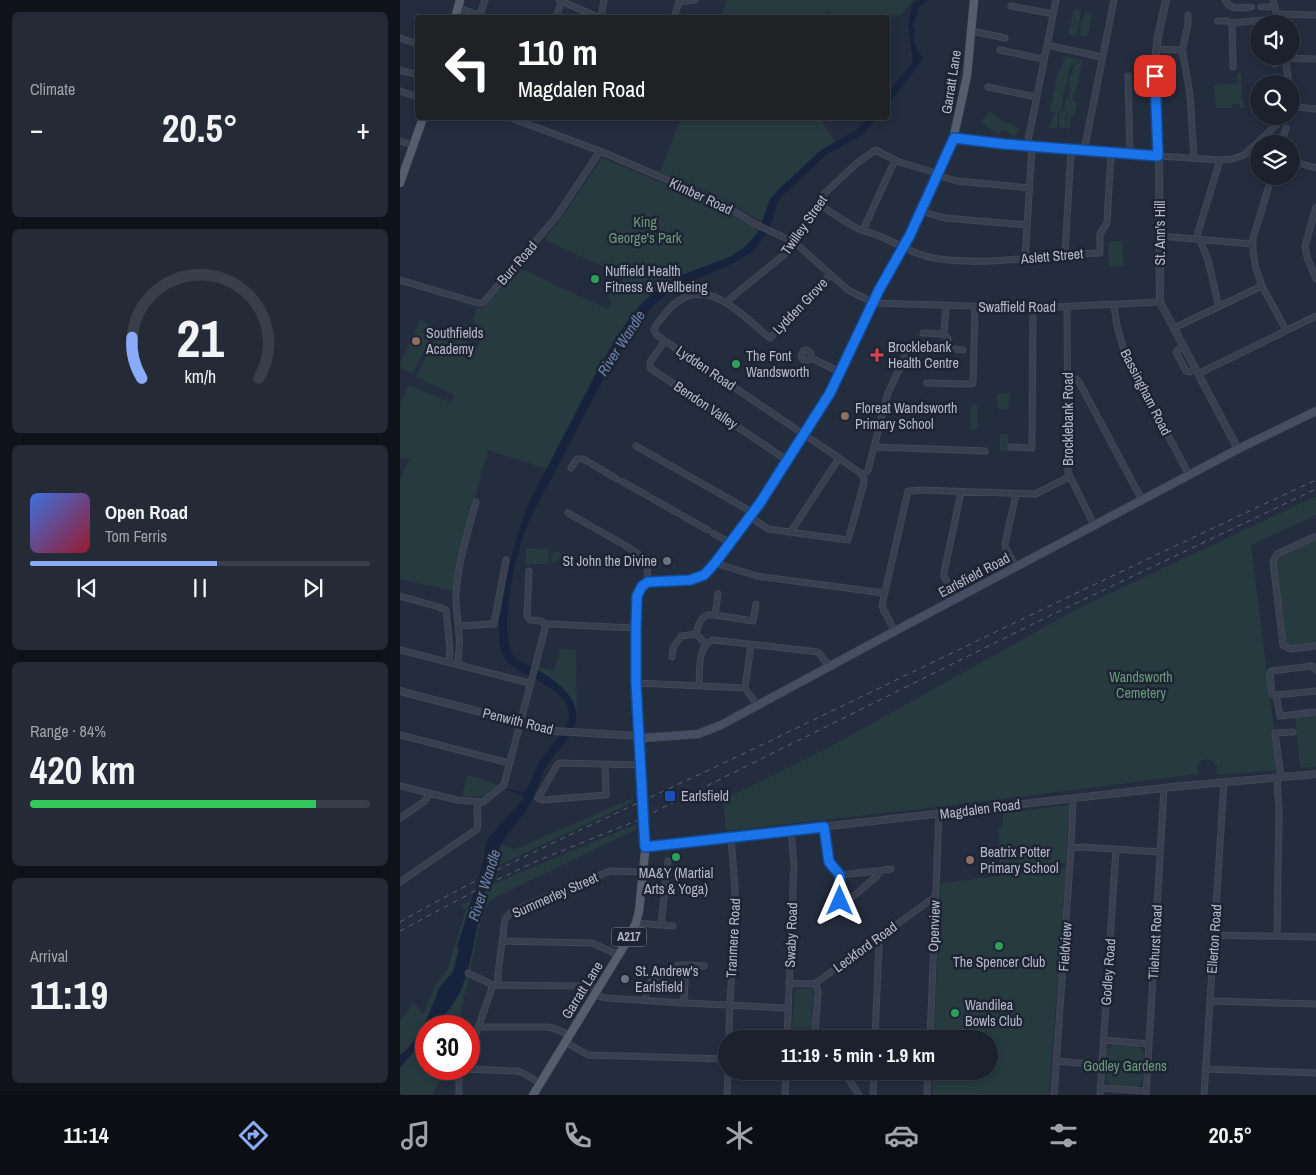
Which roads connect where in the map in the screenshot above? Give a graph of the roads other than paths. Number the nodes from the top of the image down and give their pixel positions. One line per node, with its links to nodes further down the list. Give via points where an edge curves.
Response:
1 (485, 0): 19 (street)
2 (561, 0): 20 (street); 21 (street)
3 (604, 0): 22 (street)
4 (695, 0): 11 (street)
5 (974, 0): 29 (main road, Garratt Lane)
6 (1056, 0): 17 (street)
7 (1114, 0): 37 (street)
8 (1166, 0): 34 (street, St. Ann's Hill)
9 (1225, 0): 14 (street, via 1234,8)
10 (1273, 0): 16 (street)
11 (677, 1): 23 (street)
12 (459, 4): 19 (street)
13 (1011, 6): 17 (street)
14 (1250, 7)
15 (1262, 7): 16 (street)
16 (1275, 7): 18 (street)
17 (1053, 14): 33 (street)
18 (1277, 14): 25 (street)
19 (480, 15)
20 (557, 15)
21 (594, 15)
22 (601, 15)
23 (675, 15)
24 (1188, 15): 36 (street)
25 (1316, 15)
26 (1218, 21): 27 (street)
27 (1232, 23): 28 (street); 41 (street)
28 (1250, 23)
29 (972, 31): 31 (street); 56 (main road, Garratt Lane, via 967,76)
30 (400, 38): 32 (street)
31 (1005, 38)
32 (415, 43)
33 (1047, 45): 37 (street); 39 (street)
34 (1156, 49): 36 (street); 65 (street, St. Ann's Hill)
35 (1000, 50): 39 (street)
36 (1182, 51): 66 (street, via 1190,95)
37 (1102, 57): 62 (street)
38 (1300, 58): 40 (street)
39 (1044, 59): 48 (street)
40 (1316, 59)
41 (1234, 67)
42 (400, 70): 43 (street)
43 (415, 74)
44 (1128, 76): 64 (street)
45 (988, 87): 48 (street)
46 (400, 91): 47 (street)
47 (415, 96)
48 (1036, 97): 59 (street)
49 (1300, 107): 50 (street)
50 (1316, 109)
51 (422, 120): 58 (main road)
52 (516, 120): 61 (street, Kimber Road)
53 (1276, 125): 68 (street, via 1244,155)
54 (1286, 128): 55 (street)
55 (1284, 135)
56 (954, 138): 59 (street); 71 (main road, Garratt Lane)
57 (400, 141): 58 (street)
58 (413, 145): 72 (main road)
59 (1030, 146): 60 (street); 74 (street)
60 (1071, 150): 62 (street); 85 (street)
61 (600, 151): 82 (street, Kimber Road, via 706,196); 89 (street, Burr Road, via 557,216 483,303)
62 (1084, 151): 63 (street)
63 (1111, 153): 64 (street); 85 (street, Aslett Street, via 1107,223 1100,234 1100,253)
64 (1130, 154): 65 (street)
65 (1158, 156): 66 (street); 80 (street, St. Ann's Hill)
66 (1194, 158): 68 (street)
67 (896, 160): 71 (street, Twilley Street); 75 (street, Twilley Street, via 875,150 832,186); 79 (street)
68 (1220, 160): 81 (street)
69 (1300, 164): 70 (street)
70 (1316, 168)
71 (937, 174): 74 (street, Twilley Street, via 957,181); 77 (main road, Garratt Lane)
72 (400, 183)
73 (1269, 185): 83 (street)
74 (1030, 188): 78 (street)
75 (818, 204): 79 (street, Aslett Street); 82 (street, Twilley Street)
76 (1316, 207): 88 (street, via 1306,246 1306,257)
77 (920, 211): 78 (street, via 945,218); 84 (main road, Garratt Lane)
78 (1027, 225): 86 (street)
79 (863, 230): 84 (street, Aslett Street)
80 (1160, 236): 81 (street); 93 (street, St. Ann's Hill)
81 (1198, 239): 83 (street); 98 (street, via 1208,260)
82 (794, 242): 87 (street, Kimber Road); 92 (street, Twilley Street, via 779,260)
83 (1252, 244): 90 (street)
84 (904, 247): 86 (street, Aslett Street, via 940,259); 94 (main road, Garratt Lane)
85 (1065, 254): 86 (street, Aslett Street)
86 (1025, 259)
87 (830, 275): 92 (street, Lydden Grove, via 770,338); 94 (street, Kimber Road, via 850,292)
88 (1316, 279)
89 (400, 280)
90 (1262, 286): 98 (street); 103 (street)
91 (693, 294): 92 (street, Lydden Grove, via 706,294); 106 (street, Lydden Road, via 673,305 656,326 657,335)
92 (726, 302)
93 (1160, 302): 95 (street, Swaffield Road); 102 (street, St. Ann's Hill)
94 (874, 303): 96 (street, Swaffield Road); 112 (main road, Garratt Lane)
95 (1114, 305): 99 (street, Swaffield Road); 127 (street, Bassingham Road, via 1125,354)
96 (946, 306): 97 (street, Swaffield Road); 105 (street)
97 (975, 306): 100 (street, Swaffield Road); 115 (street, via 973,384)
98 (1219, 306): 102 (street)
99 (1067, 307): 100 (street, Swaffield Road); 114 (street, Brocklebank Road)
100 (1033, 308): 120 (street, via 1032,448)
101 (1316, 316): 103 (street)
102 (1174, 328): 113 (street, St. Ann's Hill)
103 (1286, 330): 113 (street)
104 (923, 333): 105 (street)
105 (944, 334): 109 (street, via 948,339)
106 (665, 340): 117 (street, Lydden Road); 124 (street, Bendon Valley, via 650,362 650,368)
107 (910, 346): 119 (street, via 888,393)
108 (935, 347): 109 (street)
109 (948, 349): 110 (street)
110 (963, 350)
111 (811, 358): 112 (street)
112 (840, 372): 117 (main road, Garratt Lane)
113 (1197, 372): 121 (street, St. Ann's Hill)
114 (1068, 379): 128 (street, Brocklebank Road, via 1067,466); 131 (street, via 1079,382)
115 (927, 383)
116 (1316, 411): 121 (main road, Earlsfield Road)
117 (805, 435): 123 (street, Lydden Road); 124 (main road, Garratt Lane)
118 (636, 446): 134 (street)
119 (874, 447): 122 (street); 126 (street, via 868,470)
120 (1011, 448)
121 (1238, 449): 127 (main road, Earlsfield Road)
122 (985, 451)
123 (839, 458): 126 (street, Lydden Road); 136 (street)
124 (788, 461): 134 (main road, Garratt Lane)
125 (571, 468): 138 (street, via 580,458)
126 (863, 475): 136 (street, via 864,483 848,540)
127 (1189, 475): 131 (main road, Earlsfield Road)
128 (1070, 477): 130 (street, via 1035,494); 135 (street, Brocklebank Road)
129 (961, 492): 130 (street); 144 (street, via 906,492); 147 (street, via 944,573)
130 (1016, 494): 141 (street, via 1005,547)
131 (1142, 500): 135 (main road, Earlsfield Road)
132 (476, 502): 153 (street, via 458,572)
133 (568, 513): 143 (street, via 640,555 647,562)
134 (750, 514): 136 (street, via 768,529); 138 (main road, Garratt Lane)
135 (1094, 525): 141 (main road, Earlsfield Road)
136 (790, 534)
137 (1316, 536): 159 (street, via 1277,554 1273,562 1283,645 1291,650)
138 (729, 542): 140 (main road, Garratt Lane)
139 (506, 560): 153 (street, via 494,624)
140 (715, 563): 143 (main road, Garratt Lane, via 697,579); 144 (street, via 758,576)
141 (1016, 567): 147 (main road, Earlsfield Road)
142 (529, 571): 152 (street, via 527,616)
143 (648, 582): 154 (main road, Garratt Lane / A217, via 637,596)
144 (884, 593): 155 (street, via 882,605)
145 (718, 594): 149 (street)
146 (400, 596): 162 (street, via 446,610)
147 (955, 599): 155 (main road, Earlsfield Road)
148 (756, 604): 150 (street)
149 (715, 615): 150 (street); 156 (street, via 701,618)
150 (754, 621): 151 (street)
151 (760, 622)
152 (546, 625): 154 (street); 166 (street)
153 (458, 626): 163 (street, via 460,649)
154 (636, 628): 167 (main road, Garratt Lane / A217)
155 (895, 630): 164 (main road, Earlsfield Road)
156 (696, 634): 157 (street); 161 (street, via 681,636 673,648)
157 (706, 644): 158 (street, via 713,640); 168 (street, via 702,650)
158 (750, 646): 164 (street, via 818,652); 169 (street)
159 (1316, 646)
160 (400, 650): 162 (street)
161 (672, 657)
162 (449, 662): 163 (street)
163 (457, 664): 166 (street)
164 (829, 666): 173 (main road, Earlsfield Road)
165 (1316, 670): 172 (street, via 1312,666 1271,671 1272,694)
166 (530, 681): 175 (street)
167 (636, 683): 168 (street); 178 (main road, Garratt Lane / A217)
168 (699, 686): 169 (street)
169 (745, 688): 173 (street)
170 (400, 691): 175 (street, Penwith Road)
171 (1316, 691): 172 (street)
172 (1276, 695): 174 (street, via 1280,716)
173 (757, 705): 178 (main road, Earlsfield Road, via 698,734)
174 (1316, 712)
175 (520, 722): 178 (street, Penwith Road, via 562,732); 179 (street)
176 (1293, 732): 183 (street, via 1275,733)
177 (400, 735): 179 (street)
178 (639, 736): 181 (main road, Garratt Lane / A217)
179 (510, 763): 189 (street, via 502,788 483,802)
180 (605, 765): 180 (street, via 560,763 538,798 606,795); 181 (street)
181 (640, 765): 195 (main road, Garratt Lane / A217)
182 (1316, 774): 183 (street, Magdalen Road)
183 (1279, 777): 184 (street, Magdalen Road); 210 (street)
184 (1224, 782): 186 (street, Magdalen Road); 209 (street, Ellerton Road)
185 (400, 786): 187 (street)
186 (1164, 788): 188 (street, Magdalen Road); 198 (street, Tilehurst Road)
187 (429, 794): 189 (street); 191 (street, via 425,801)
188 (1073, 798): 190 (street, Magdalen Road); 196 (street, Fieldview)
189 (478, 802): 204 (street, via 477,829)
190 (939, 814): 192 (street, Magdalen Road); 205 (street, Openview)
191 (400, 818)
192 (824, 827): 193 (street, Magdalen Road); 203 (street, via 829,862)
193 (791, 830): 194 (street, Magdalen Road); 220 (street, Swaby Road, via 794,866)
194 (731, 838): 195 (street, Magdalen Road); 227 (street, Tranmere Road, via 735,922)
195 (645, 847): 202 (main road, Garratt Lane / A217)
196 (1071, 848): 197 (street); 241 (street, Fieldview)
197 (1116, 849): 198 (street); 238 (street, Godley Road)
198 (1160, 852): 239 (street, Tilehurst Road)
199 (668, 861): 207 (street)
200 (891, 869): 201 (street)
201 (878, 871): 203 (street); 203 (street, via 877,876 844,904 840,901)
202 (643, 872): 206 (main road, Garratt Lane / A217); 213 (street, Summerley Street, via 610,871 511,912 505,919)
203 (840, 875)
204 (400, 882)
205 (936, 896): 212 (street, Leckford Road); 236 (street, Openview)
206 (636, 923): 207 (street); 214 (main road, Garratt Lane / A217)
207 (661, 925): 208 (street)
208 (673, 926)
209 (1215, 935): 210 (street); 225 (street, Ellerton Road)
210 (1277, 936): 211 (street)
211 (1316, 937)
212 (877, 938): 221 (street, Leckford Road); 235 (street)
213 (502, 940): 214 (street, via 592,943); 222 (street, Summerley Street)
214 (619, 955): 223 (main road, Garratt Lane / A217)
215 (678, 965): 216 (street)
216 (686, 965): 217 (street); 226 (street)
217 (704, 966)
218 (468, 973): 222 (street)
219 (665, 975): 224 (street, via 652,980)
220 (790, 983): 221 (street); 229 (street, Swaby Road)
221 (816, 983): 234 (street)
222 (496, 985): 223 (street, via 580,986 593,987); 230 (street, Summerley Street)
223 (596, 992): 224 (street, via 606,998); 237 (main road, Garratt Lane / A217)
224 (645, 1000): 226 (street)
225 (1211, 1002): 228 (street); 243 (street, Ellerton Road)
226 (684, 1003): 227 (street)
227 (729, 1004): 229 (street); 232 (street, Tranmere Road)
228 (1316, 1004)
229 (788, 1008): 233 (street, Swaby Road)
230 (480, 1022)
231 (480, 1027): 237 (street, via 548,1027)
232 (729, 1030)
233 (787, 1030)
234 (815, 1030)
235 (875, 1030)
236 (930, 1030)
237 (567, 1038): 240 (street, via 588,1055); 252 (main road, Garratt Lane / A217)
238 (1104, 1040): 239 (street); 242 (street, Godley Road)
239 (1149, 1044): 254 (street, Tilehurst Road)
240 (718, 1059)
241 (1056, 1061): 242 (street); 262 (street, Fieldview)
242 (1102, 1065): 253 (street, Godley Road)
243 (1206, 1069): 245 (street); 264 (street, Ellerton Road)
244 (480, 1070): 252 (street, via 523,1073)
245 (1316, 1073)
246 (459, 1080): 255 (street)
247 (728, 1080): 257 (street)
248 (786, 1080): 258 (street)
249 (849, 1080): 259 (street)
250 (874, 1080): 260 (street)
251 (928, 1080): 261 (street)
252 (540, 1083): 256 (main road, Garratt Lane / A217)
253 (1100, 1088): 254 (street); 263 (street, Godley Road)
254 (1146, 1093)
255 (459, 1095)
256 (533, 1095)
257 (727, 1095)
258 (785, 1095)
259 (859, 1095)
260 (873, 1095)
261 (927, 1095)
262 (1054, 1095)
263 (1100, 1095)
264 (1204, 1095)

